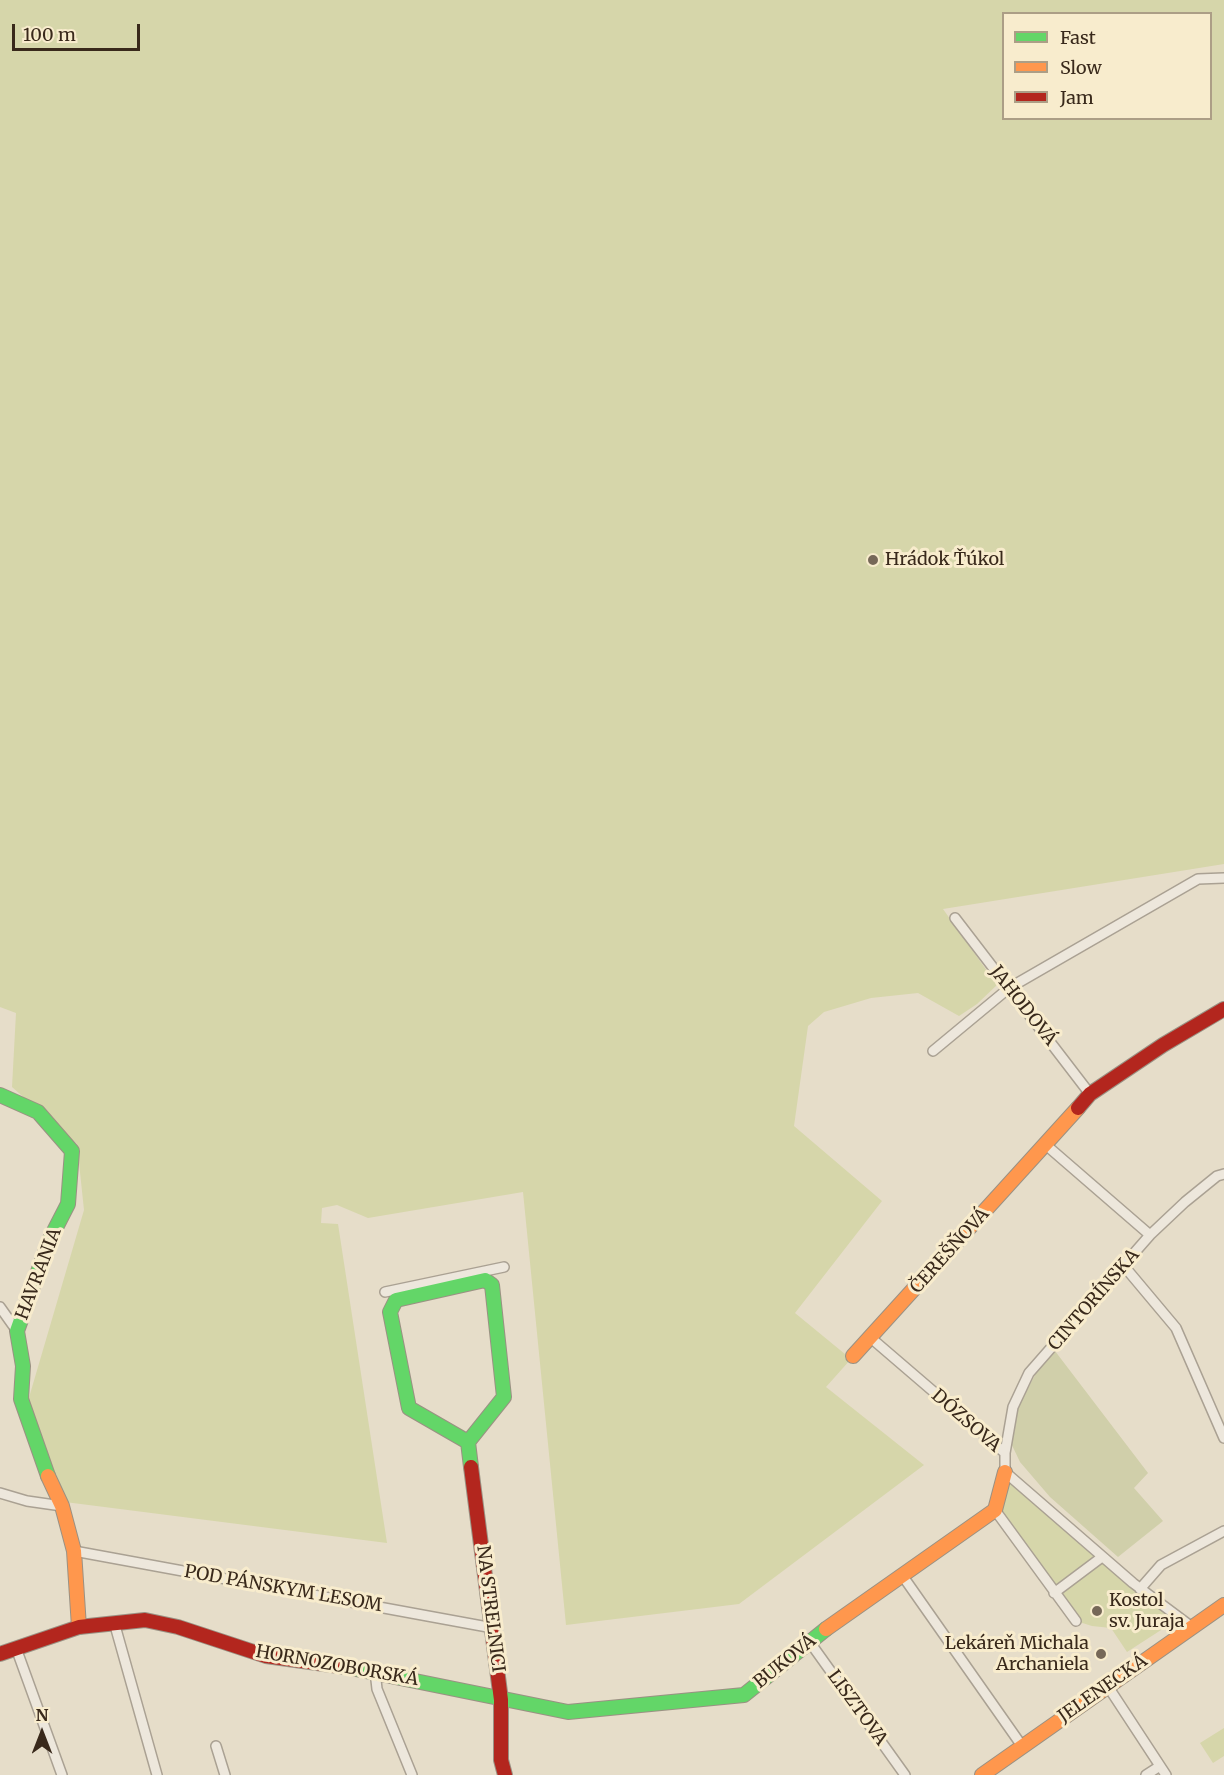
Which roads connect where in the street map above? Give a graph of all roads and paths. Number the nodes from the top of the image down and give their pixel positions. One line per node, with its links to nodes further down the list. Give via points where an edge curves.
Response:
1 (1224, 878): 3 (street, via 1198,879)
2 (955, 918): 3 (street, JAHODOVÁ)
3 (1009, 988): 5 (street); 6 (street, JAHODOVÁ)
4 (1224, 1009): 6 (street, ČEREŠŇOVÁ)
5 (933, 1051)
6 (1090, 1094): 8 (street, ČEREŠŇOVÁ)
7 (0, 1095): 17 (street, HAVRANIA, via 38,1112 72,1151 68,1204 49,1241)
8 (1046, 1145): 10 (street); 18 (street, ČEREŠŇOVÁ)
9 (1222, 1174): 10 (street, CINTORÍNSKA)
10 (1150, 1235): 11 (street, CINTORÍNSKA)
11 (1124, 1266): 20 (street, via 1176,1328); 22 (street, CINTORÍNSKA, via 1029,1373 1013,1407)
12 (504, 1267): 13 (street)
13 (463, 1280): 14 (street); 21 (street, via 485,1280 492,1285 504,1397)
14 (419, 1290): 15 (street); 21 (street, via 396,1300 390,1312 409,1408)
15 (385, 1292)
16 (0, 1307): 17 (street)
17 (17, 1331): 25 (street, HAVRANIA, via 23,1366 21,1399)
18 (871, 1338): 19 (street, ČEREŠŇOVÁ); 22 (street, DÓZSOVA)
19 (853, 1356)
20 (1224, 1438)
21 (468, 1442): 38 (street, NA STRELNICI)
22 (1005, 1453): 23 (street, DÓZSOVA)
23 (1005, 1472): 26 (street); 29 (street, DÓZSOVA)
24 (0, 1493): 25 (street)
25 (62, 1506): 28 (street, HAVRANIA)
26 (995, 1510): 30 (street, BUKOVÁ); 32 (street)
27 (1224, 1531): 31 (street, via 1161,1565)
28 (74, 1551): 36 (street, HAVRANIA); 38 (street, POD PÁNSKYM LESOM)
29 (1102, 1557): 31 (street, DÓZSOVA); 32 (street)
30 (902, 1575): 39 (street, BUKOVÁ); 46 (street)
31 (1140, 1589): 37 (street, DÓZSOVA)
32 (1054, 1593): 34 (street)
33 (1224, 1605): 37 (street, JELENECKÁ)
34 (1076, 1621)
35 (114, 1622): 36 (street, HORNOZOBORSKÁ); 42 (street, HORNOZOBORSKÁ, via 145,1620 266,1656); 49 (street)
36 (80, 1627): 40 (street, HORNOZOBORSKÁ)
37 (1192, 1627): 43 (street, JELENECKÁ)
38 (493, 1628): 44 (street, NA STRELNICI)
39 (809, 1641): 44 (street, BUKOVÁ, via 744,1695 568,1712); 53 (street, LISZTOVA)
40 (16, 1648): 41 (street, HORNOZOBORSKÁ); 48 (street)
41 (0, 1654)
42 (375, 1671): 44 (street, HORNOZOBORSKÁ); 51 (street, via 377,1689)
43 (1107, 1685): 46 (street, JELENECKÁ); 47 (street)
44 (501, 1700): 52 (street, NA STRELNICI, via 501,1760)
45 (216, 1746): 50 (street)
46 (1022, 1746): 54 (street, JELENECKÁ)
47 (1160, 1766): 55 (street); 56 (street)
48 (62, 1775)
49 (157, 1775)
50 (225, 1775)
51 (412, 1775)
52 (505, 1775)
53 (905, 1775)
54 (982, 1775)
55 (1146, 1775)
56 (1166, 1775)

